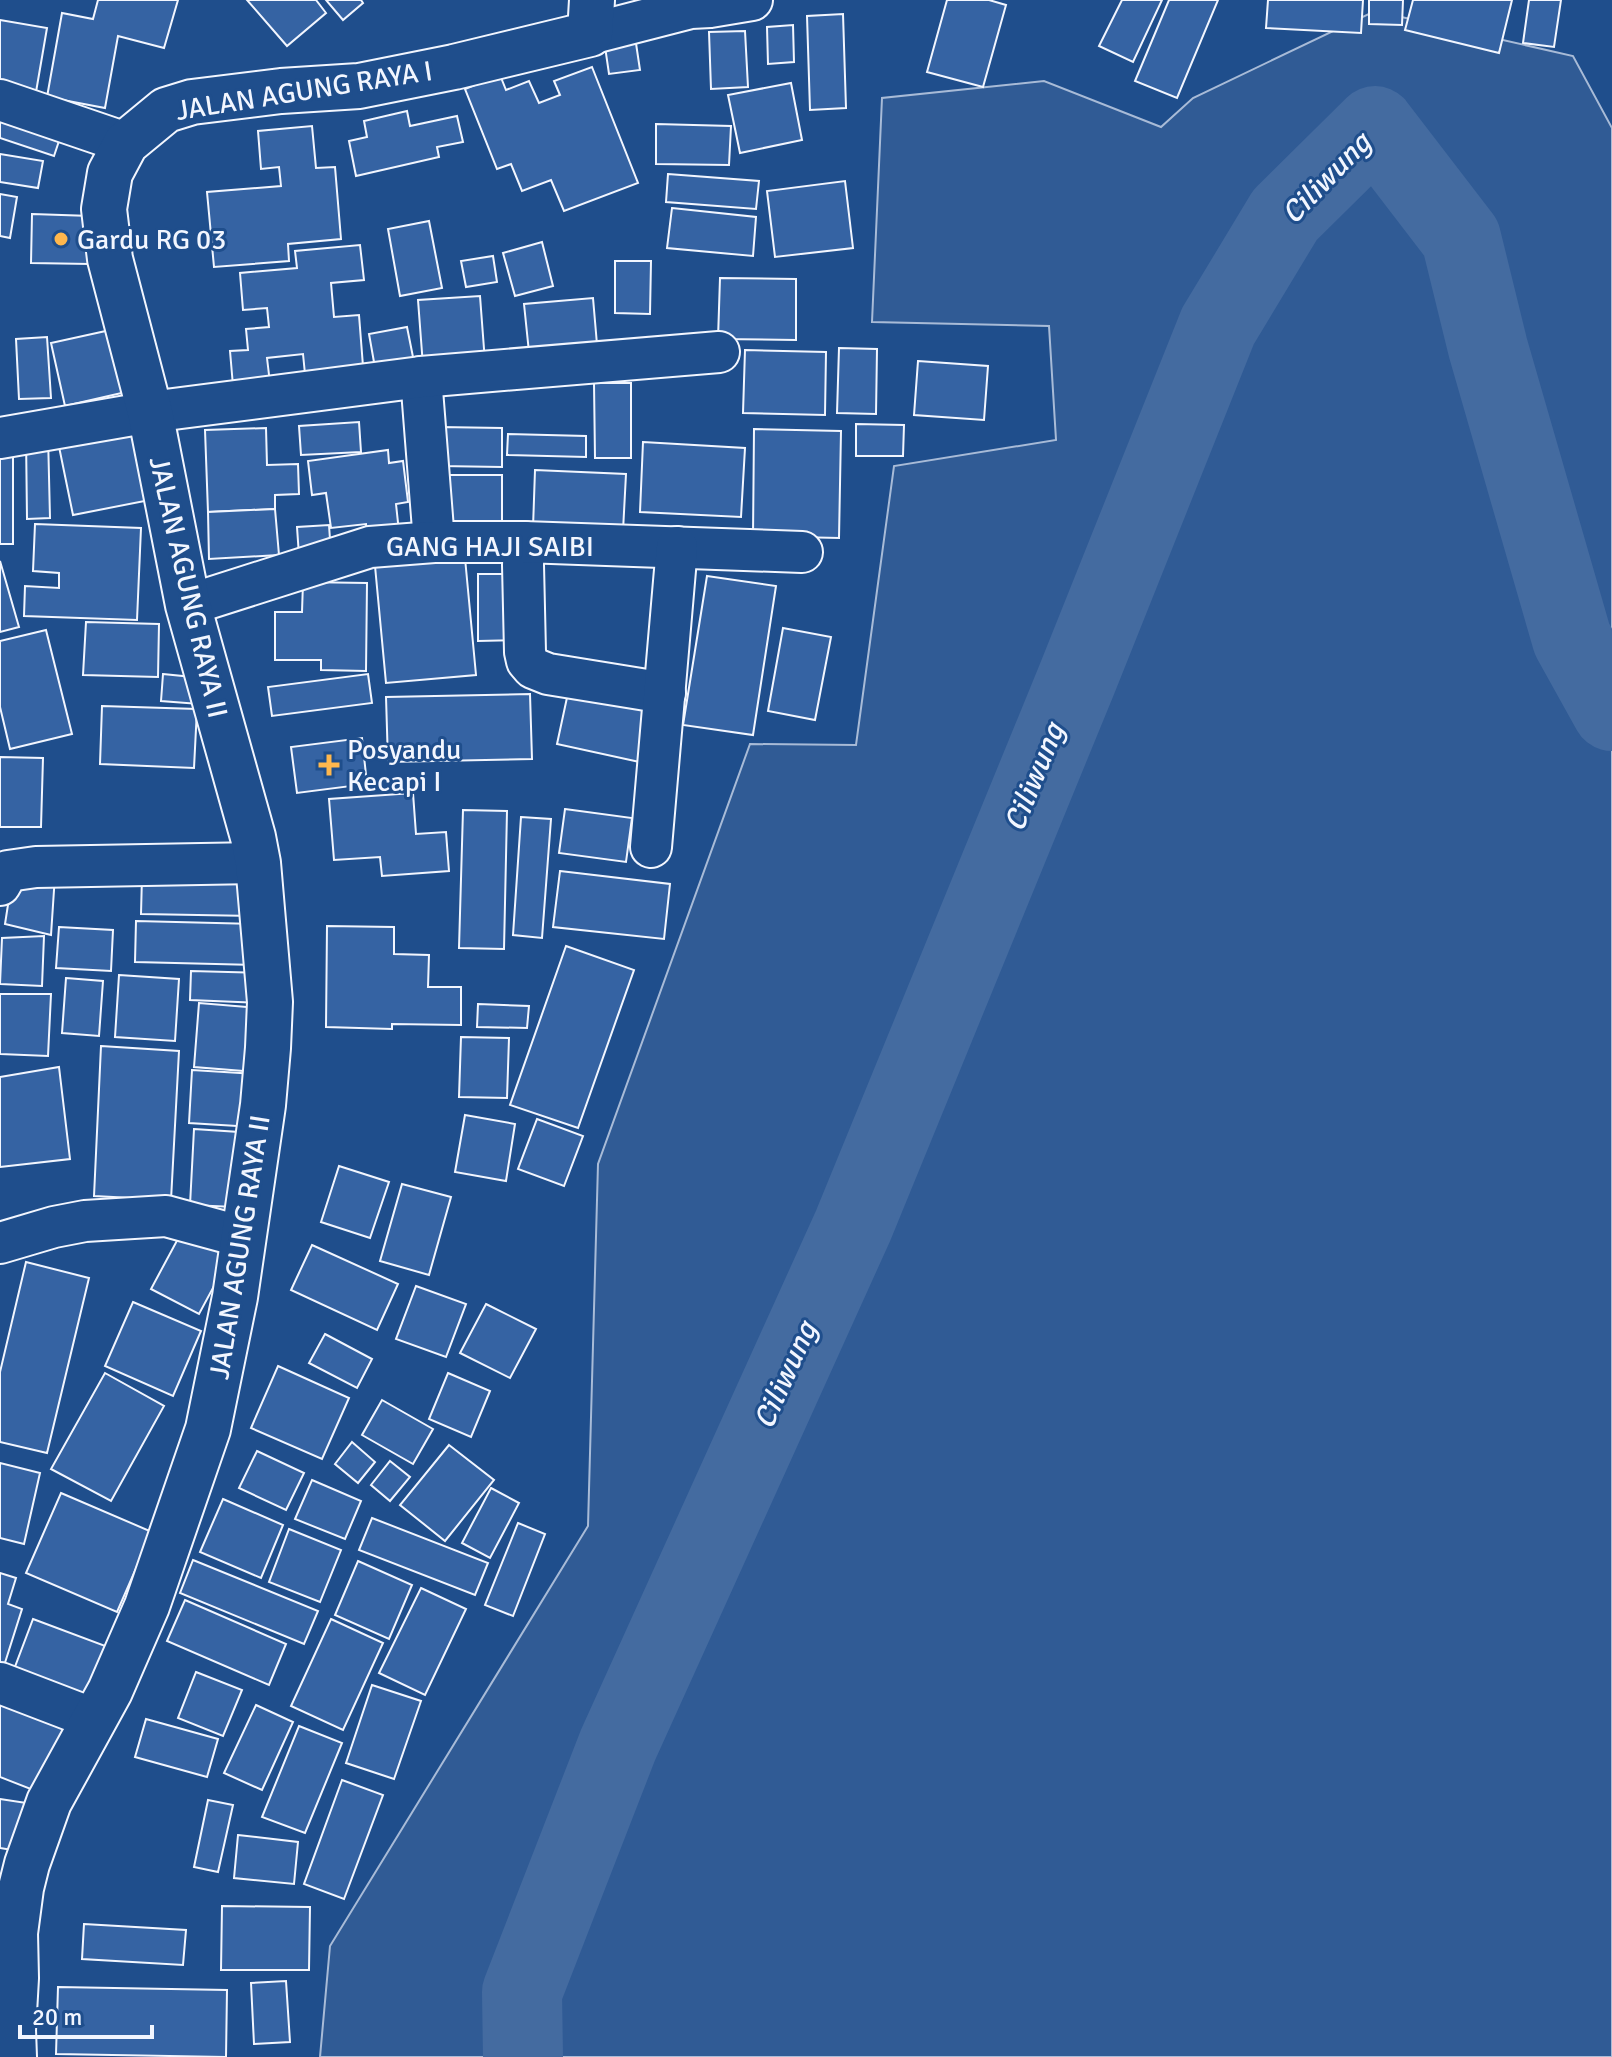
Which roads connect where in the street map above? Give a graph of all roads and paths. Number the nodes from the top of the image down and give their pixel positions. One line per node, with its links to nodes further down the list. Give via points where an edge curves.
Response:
1 (752, 0): 2 (street)
2 (591, 17): 4 (street, JALAN AGUNG RAYA I, via 454,67 359,86 192,102 166,110)
3 (0, 100): 4 (street)
4 (126, 143): 7 (street, JALAN AGUNG RAYA I, via 110,173 104,209 110,259)
5 (719, 352): 6 (street)
6 (421, 377): 7 (street); 9 (street)
7 (150, 412): 8 (street); 13 (street, JALAN AGUNG RAYA II)
8 (0, 438)
9 (434, 542): 10 (street, GANG HAJI SAIBI); 13 (street, GANG HAJI SAIBI, via 370,547)
10 (524, 542): 11 (street, GANG HAJI SAIBI); 14 (street, via 525,652 530,665 548,674)
11 (677, 547): 12 (street, GANG HAJI SAIBI); 14 (street)
12 (802, 552)
13 (188, 605): 16 (street, JALAN AGUNG RAYA II)
14 (665, 693): 15 (street)
15 (651, 847)
16 (258, 863): 17 (street, via 36,867 8,871); 18 (street, JALAN AGUNG RAYA II, via 270,1002 263,1105)
17 (0, 885)
18 (243, 1237): 19 (street, via 166,1216 85,1221); 21 (street, JALAN AGUNG RAYA II, via 208,1429 147,1606)
19 (0, 1243)
20 (0, 1683): 21 (street)
21 (94, 1719): 22 (street, JALAN AGUNG RAYA II, via 49,1802 27,1864 15,1933)
22 (9, 2039)

